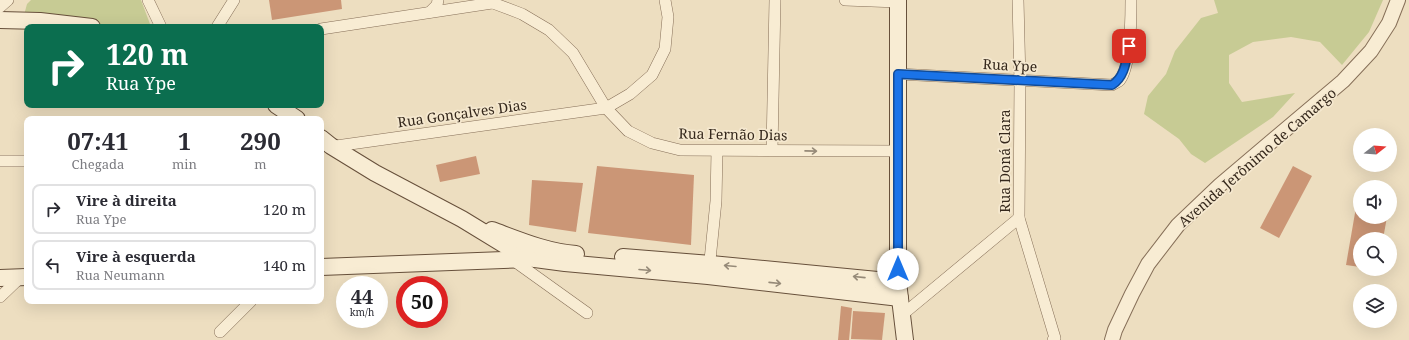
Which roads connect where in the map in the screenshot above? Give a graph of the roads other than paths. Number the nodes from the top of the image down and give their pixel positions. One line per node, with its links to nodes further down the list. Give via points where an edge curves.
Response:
1 (8, 0): 13 (street)
2 (148, 0): 18 (street)
3 (234, 0): 16 (street)
4 (438, 0): 14 (street)
5 (665, 0): 23 (street, via 668,17 665,49 652,75 630,94)
6 (775, 0): 26 (street)
7 (845, 0): 12 (street)
8 (1018, 0): 21 (street, Rua Doná Clara)
9 (1131, 0): 21 (street, Rua Ype, via 1129,46 1119,81 1112,85)
10 (1398, 0): 51 (street, Avenida Jerônimo de Camargo, via 1389,23 1371,51 1343,81 1178,224 1148,264)
11 (490, 1): 14 (street); 23 (street, Rua Fernão Dias, via 522,14 549,30 573,53)
12 (898, 1): 20 (main road)
13 (0, 7)
14 (430, 12): 19 (street)
15 (0, 20): 17 (main road)
16 (225, 21)
17 (66, 24)
18 (160, 24)
19 (324, 29)
20 (898, 74): 21 (street, Rua Ype); 28 (main road)
21 (1020, 81): 31 (street, Rua Doná Clara)
22 (280, 108): 24 (main road)
23 (606, 108): 25 (street, Rua Gonçalves Dias); 27 (street, Rua Fernão Dias, via 628,131 652,143 680,150)
24 (292, 116)
25 (324, 144): 32 (main road)
26 (772, 150): 27 (street, Rua Fernão Dias); 28 (street, Rua Fernão Dias, one-way to 28)
27 (717, 151): 38 (street, via 716,201)
28 (898, 152): 42 (main road)
29 (0, 161): 30 (street)
30 (24, 161)
31 (1019, 218): 47 (street); 50 (street, Rua Doná Clara, via 1055,338)
32 (462, 219): 33 (main road); 34 (main road)
33 (480, 230): 35 (main road); 36 (main road, via 485,238 486,247)
34 (534, 252): 35 (main road); 38 (main road, via 566,253)
35 (510, 254): 36 (main road, via 492,255); 46 (street)
36 (477, 260): 37 (main road)
37 (324, 267)
38 (709, 270): 42 (main road, one-way to 38); 44 (main road, one-way to 44)
39 (24, 275): 41 (main road)
40 (24, 276): 43 (street)
41 (0, 278)
42 (898, 282): 44 (main road)
43 (0, 297)
44 (900, 298): 47 (main road)
45 (247, 304): 48 (street)
46 (586, 314)
47 (902, 315): 49 (main road)
48 (220, 332)
49 (905, 340)
50 (1053, 340)
51 (1112, 340)

